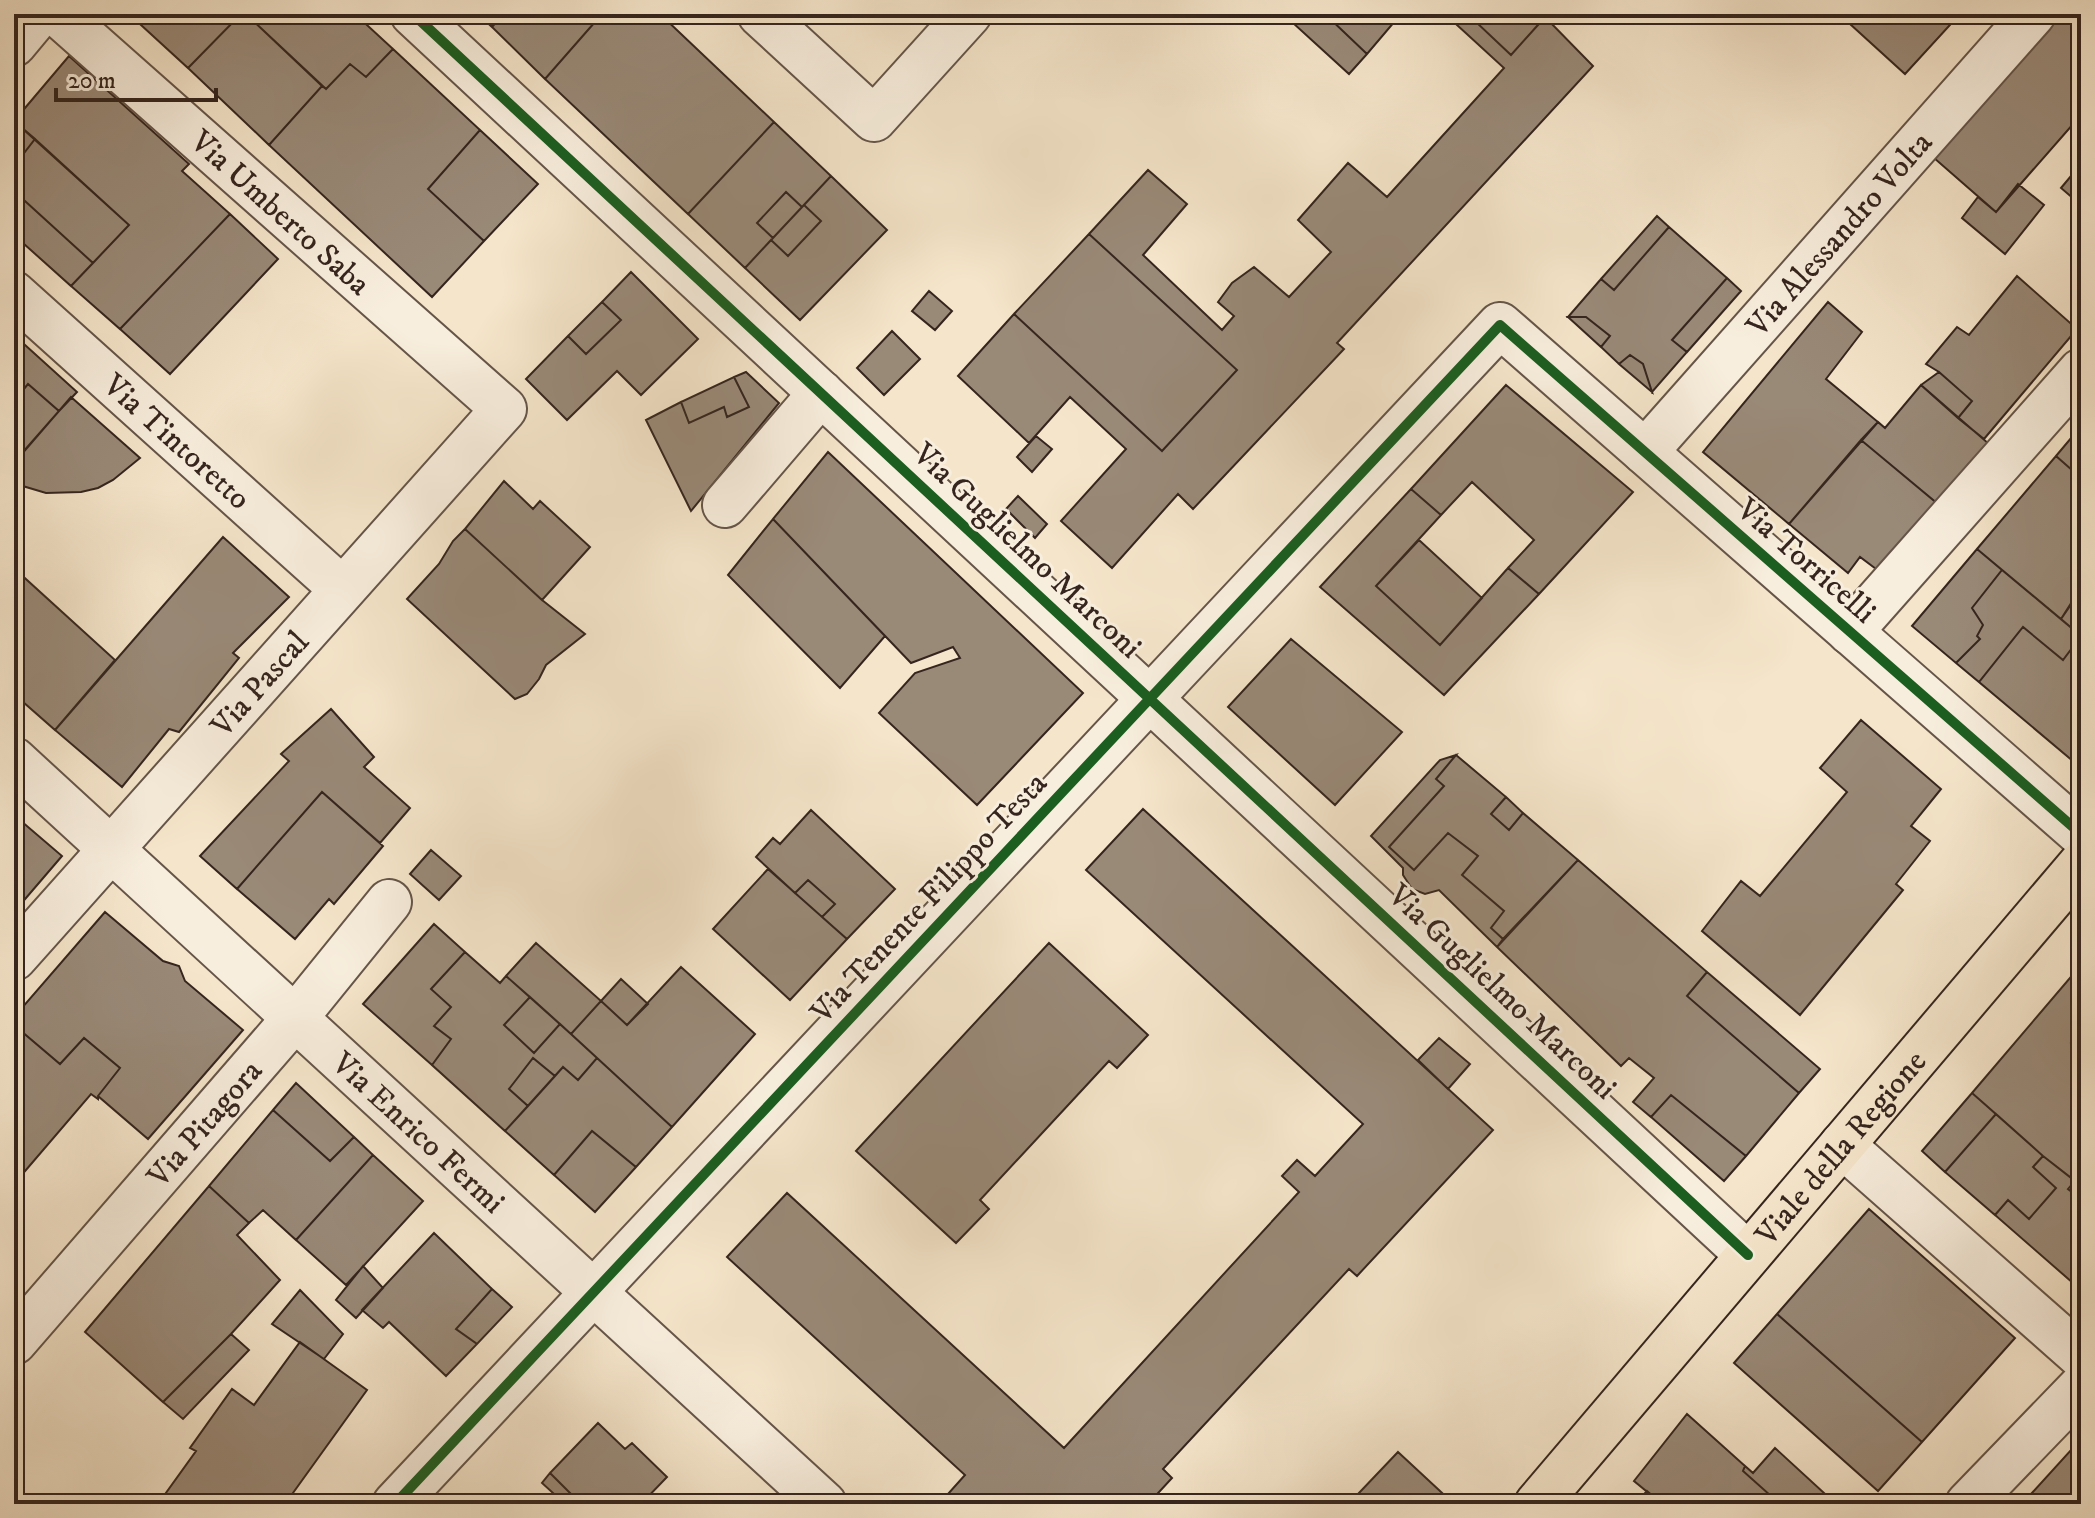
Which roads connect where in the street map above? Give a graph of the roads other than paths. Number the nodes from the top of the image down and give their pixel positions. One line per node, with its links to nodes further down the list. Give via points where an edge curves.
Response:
1 (39, 14): 7 (street)
2 (58, 14): 12 (street, Via Umberto Saba)
3 (413, 14): 11 (street, Via Guglielmo Marconi)
4 (760, 14): 5 (street, via 874,119)
5 (969, 14)
6 (2033, 14): 13 (street, Via Alessandro Volta)
7 (14, 44)
8 (14, 294): 15 (street, Via Tintoretto)
9 (1500, 325): 13 (street, Via Torricelli); 17 (street, Via Tenente Filippo Testa)
10 (2081, 371): 16 (street)
11 (821, 393): 14 (street); 17 (street, Via Guglielmo Marconi)
12 (504, 409): 15 (street, Via Pascal)
13 (1645, 452): 16 (street, Via Torricelli)
14 (725, 505)
15 (342, 589): 20 (street, Via Pascal)
16 (1850, 632): 19 (street, Via Torricelli)
17 (1150, 698): 26 (street, Via Guglielmo Marconi); 27 (street, Via Tenente Filippo Testa)
18 (14, 760): 20 (street, Via Enrico Fermi)
19 (2081, 834)
20 (110, 848): 23 (street, Via Pascal); 24 (street, Via Enrico Fermi)
21 (2081, 864): 25 (main road, Viale della Regione)
22 (389, 902): 24 (street, Via Pitagora)
23 (14, 958)
24 (295, 1018): 27 (street, Via Enrico Fermi); 28 (street, Via Pitagora)
25 (1842, 1145): 26 (main road, Viale della Regione); 29 (street)
26 (1748, 1255): 33 (main road, Viale della Regione)
27 (593, 1292): 31 (street, Via Tenente Filippo Testa); 32 (street, Via Enrico Fermi)
28 (14, 1342)
29 (2081, 1356)
30 (2081, 1387): 34 (street)
31 (395, 1504)
32 (824, 1504)
33 (1537, 1504)
34 (1968, 1504)

